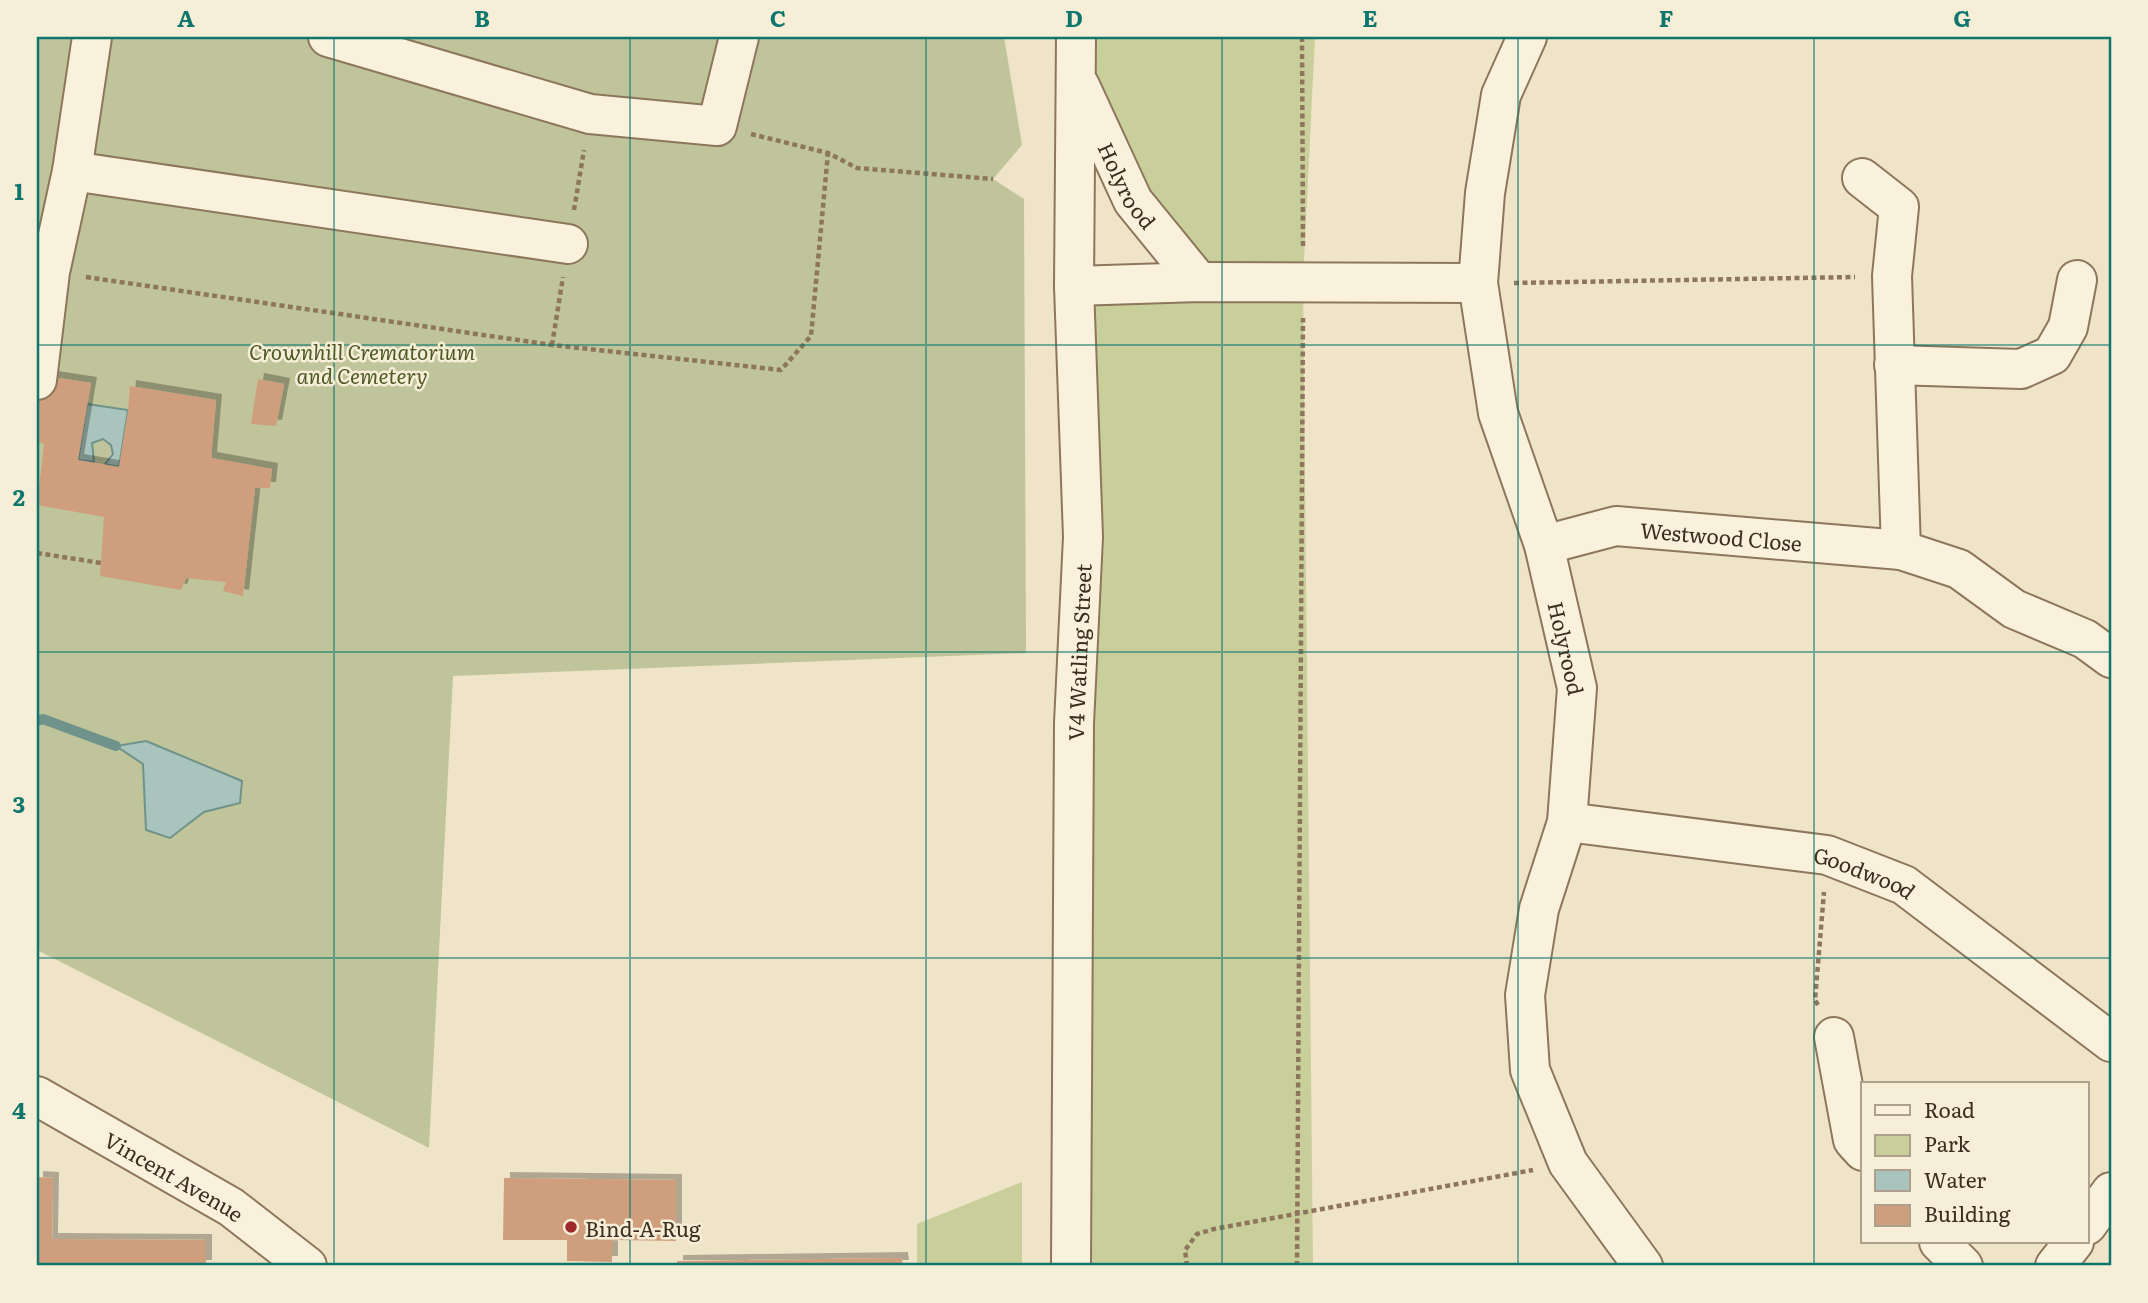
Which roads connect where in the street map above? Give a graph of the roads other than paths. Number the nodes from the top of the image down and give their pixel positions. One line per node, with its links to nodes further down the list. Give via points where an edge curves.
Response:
1 (92, 37): 7 (street)
2 (328, 37): 3 (street, via 590,114 717,126)
3 (739, 37)
4 (1076, 37): 6 (street, V4 Watling Street)
5 (1527, 37): 12 (street, Holyrood, via 1501,94 1485,193)
6 (1076, 77): 11 (street, Holyrood, via 1133,201); 13 (street, V4 Watling Street)
7 (72, 171): 9 (street); 15 (street, via 50,272)
8 (1862, 178): 14 (street, via 1899,207 1892,276)
9 (568, 243)
10 (2077, 280): 14 (street, via 2068,327 2052,355 2021,369)
11 (1199, 282): 12 (street); 13 (street)
12 (1478, 283): 16 (street, Holyrood, via 1498,413)
13 (1074, 286): 29 (street, V4 Watling Street, via 1083,537 1074,723)
14 (1894, 365): 17 (street)
15 (37, 380)
16 (1544, 545): 17 (street, Westwood Close, via 1616,526); 19 (street, Holyrood, via 1577,688)
17 (1902, 550): 18 (street, Westwood Close, via 1959,569 2014,609 2085,639)
18 (2111, 658)
19 (1567, 822): 21 (street, Goodwood, via 1827,855 1904,885); 30 (street, Holyrood, via 1539,909 1525,995 1531,1070 1568,1163)
20 (1833, 1037): 23 (street, via 1853,1140)
21 (2111, 1042)
22 (37, 1097): 28 (street, Vincent Avenue, via 231,1207)
23 (1861, 1149)
24 (2111, 1192): 25 (street)
25 (2088, 1224)
26 (1942, 1244): 31 (street)
27 (2072, 1244): 32 (street)
28 (307, 1266)
29 (1072, 1266)
30 (1643, 1266)
31 (1963, 1266)
32 (2055, 1266)

